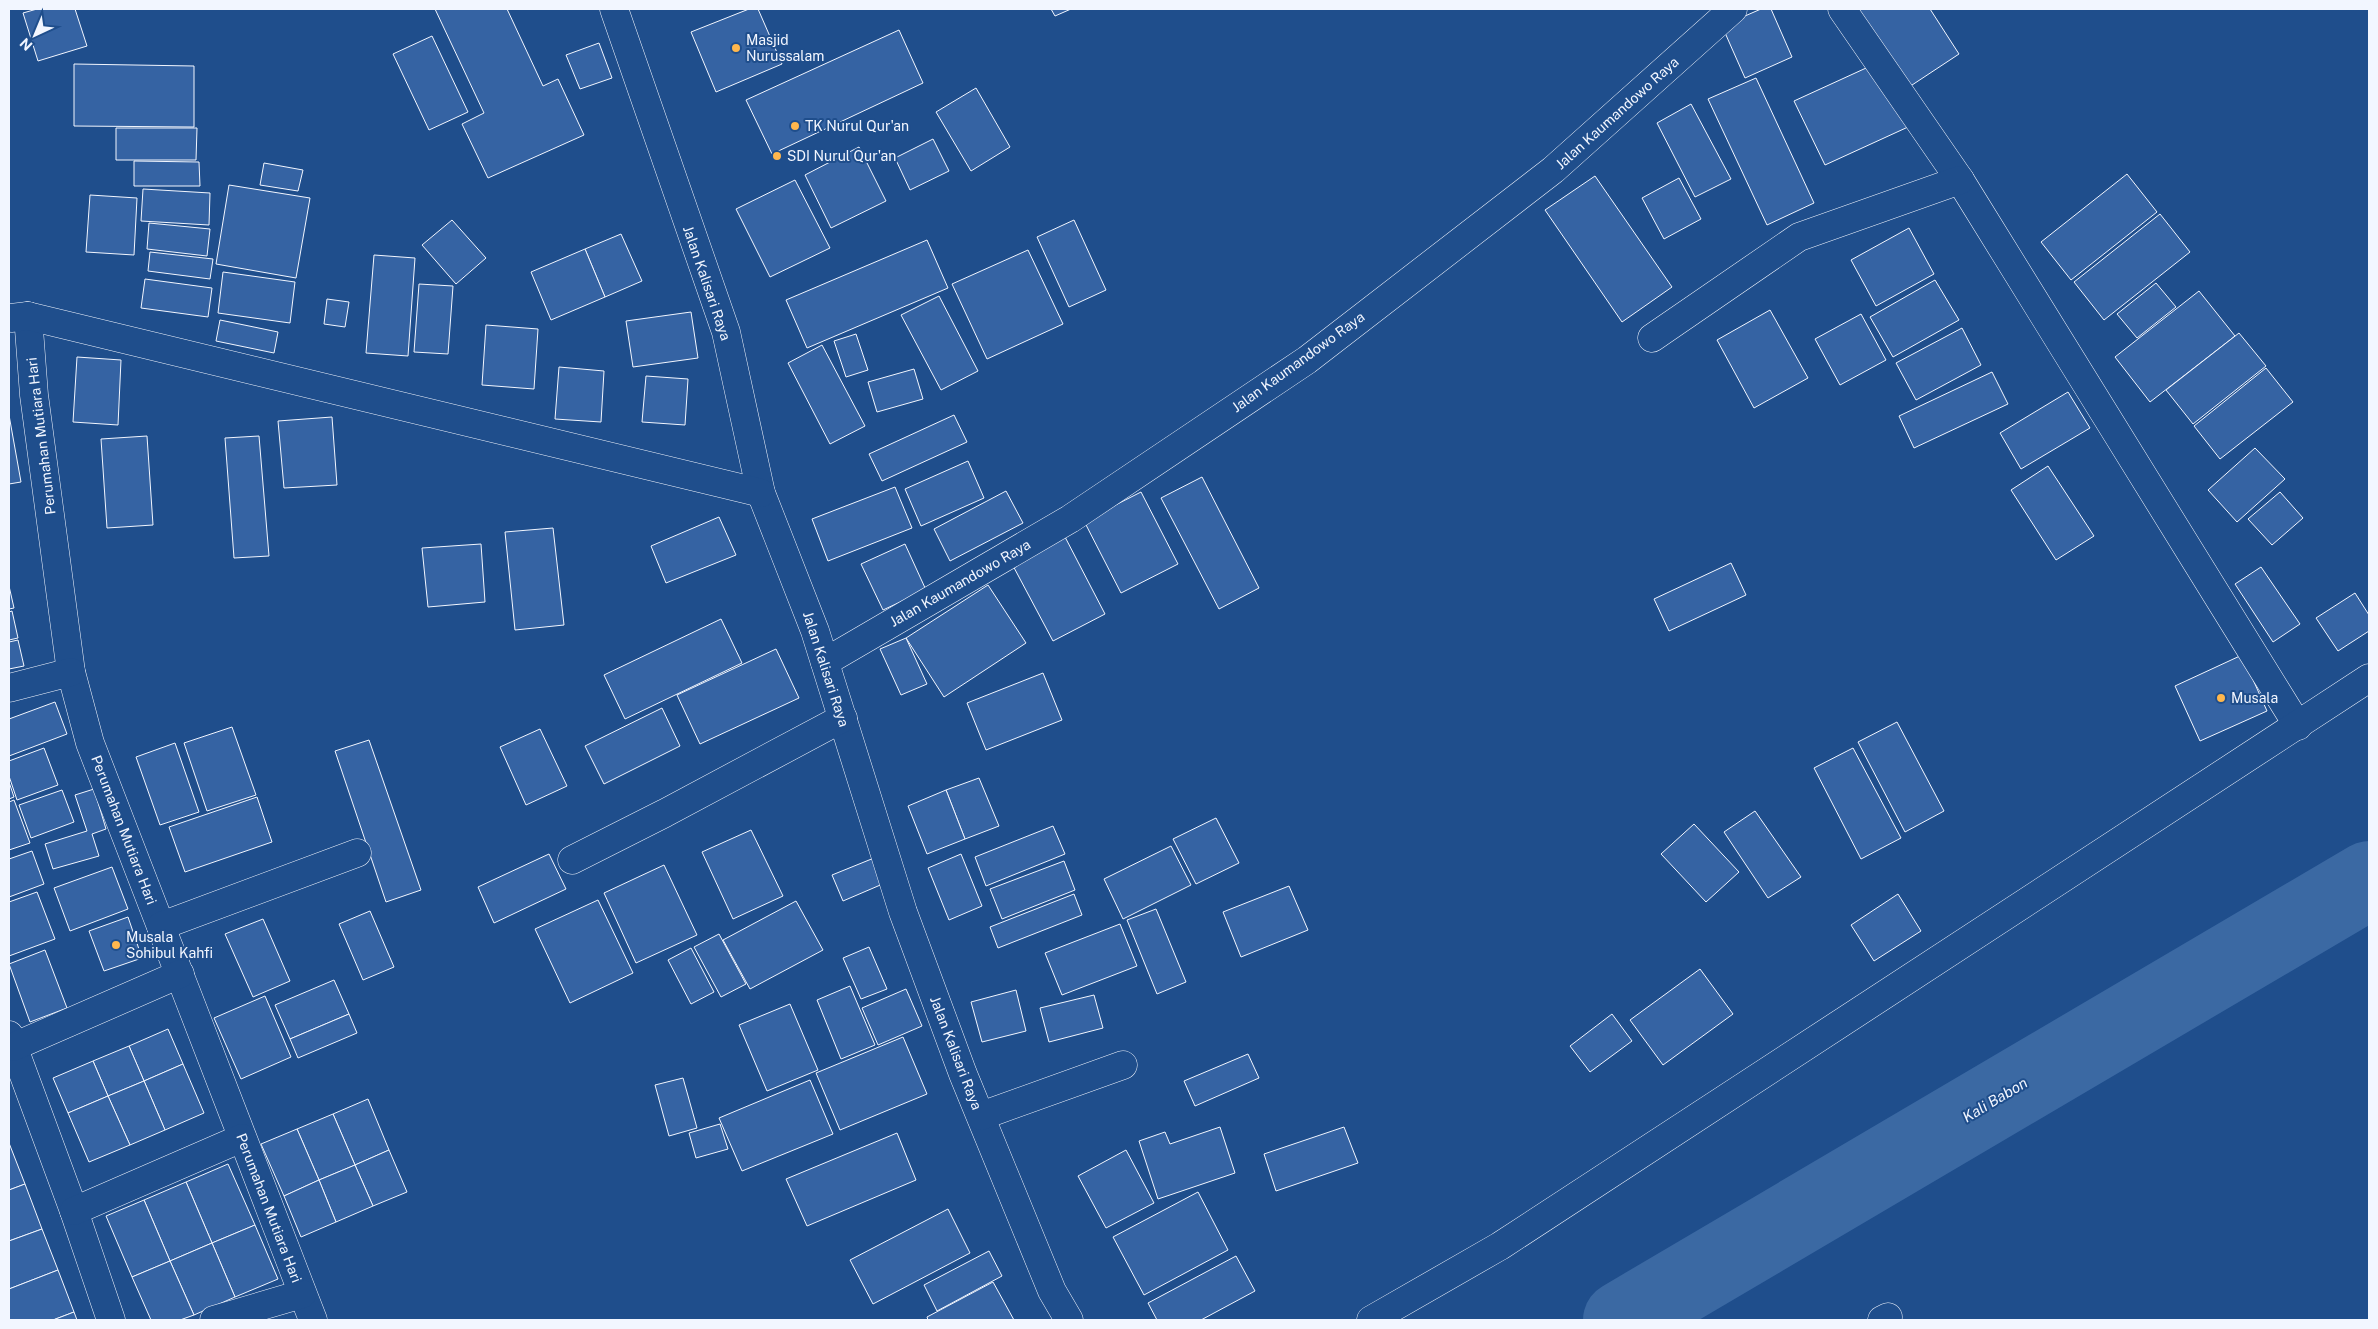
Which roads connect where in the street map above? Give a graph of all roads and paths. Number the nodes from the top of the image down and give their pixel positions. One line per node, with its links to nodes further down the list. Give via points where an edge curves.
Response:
1 (614, 9): 7 (street, Jalan Kalisari Raya, via 726,332)
2 (1733, 9): 8 (street, Jalan Kaumandowo Raya, via 1553,170 1307,360 1070,519)
3 (1842, 9): 4 (street)
4 (1960, 180): 6 (street, via 1799,237); 13 (street)
5 (18, 317): 7 (street); 9 (street, Perumahan Mutiara Hari, via 34,395)
6 (1652, 338)
7 (760, 493): 8 (street, Jalan Kalisari Raya)
8 (825, 662): 12 (street, Jalan Kalisari Raya)
9 (71, 672): 11 (street); 16 (street, Perumahan Mutiara Hari, via 90,743)
10 (2369, 678): 13 (street)
11 (9, 688)
12 (843, 718): 15 (street); 20 (street, Jalan Kalisari Raya, via 903,912)
13 (2298, 726): 28 (street, via 1500,1246)
14 (357, 853): 16 (street)
15 (572, 860)
16 (161, 926): 17 (street, Perumahan Mutiara Hari)
17 (180, 974): 18 (street); 21 (street, Perumahan Mutiara Hari)
18 (11, 1041): 22 (street)
19 (1123, 1065): 20 (street)
20 (981, 1116): 27 (street, Jalan Kalisari Raya, via 1052,1291)
21 (242, 1138): 22 (street); 23 (street, Perumahan Mutiara Hari)
22 (74, 1211): 24 (street)
23 (302, 1294): 25 (street); 26 (street, Perumahan Mutiara Hari)
24 (111, 1320)
25 (214, 1320)
26 (313, 1320)
27 (1069, 1320)
28 (1371, 1320)

